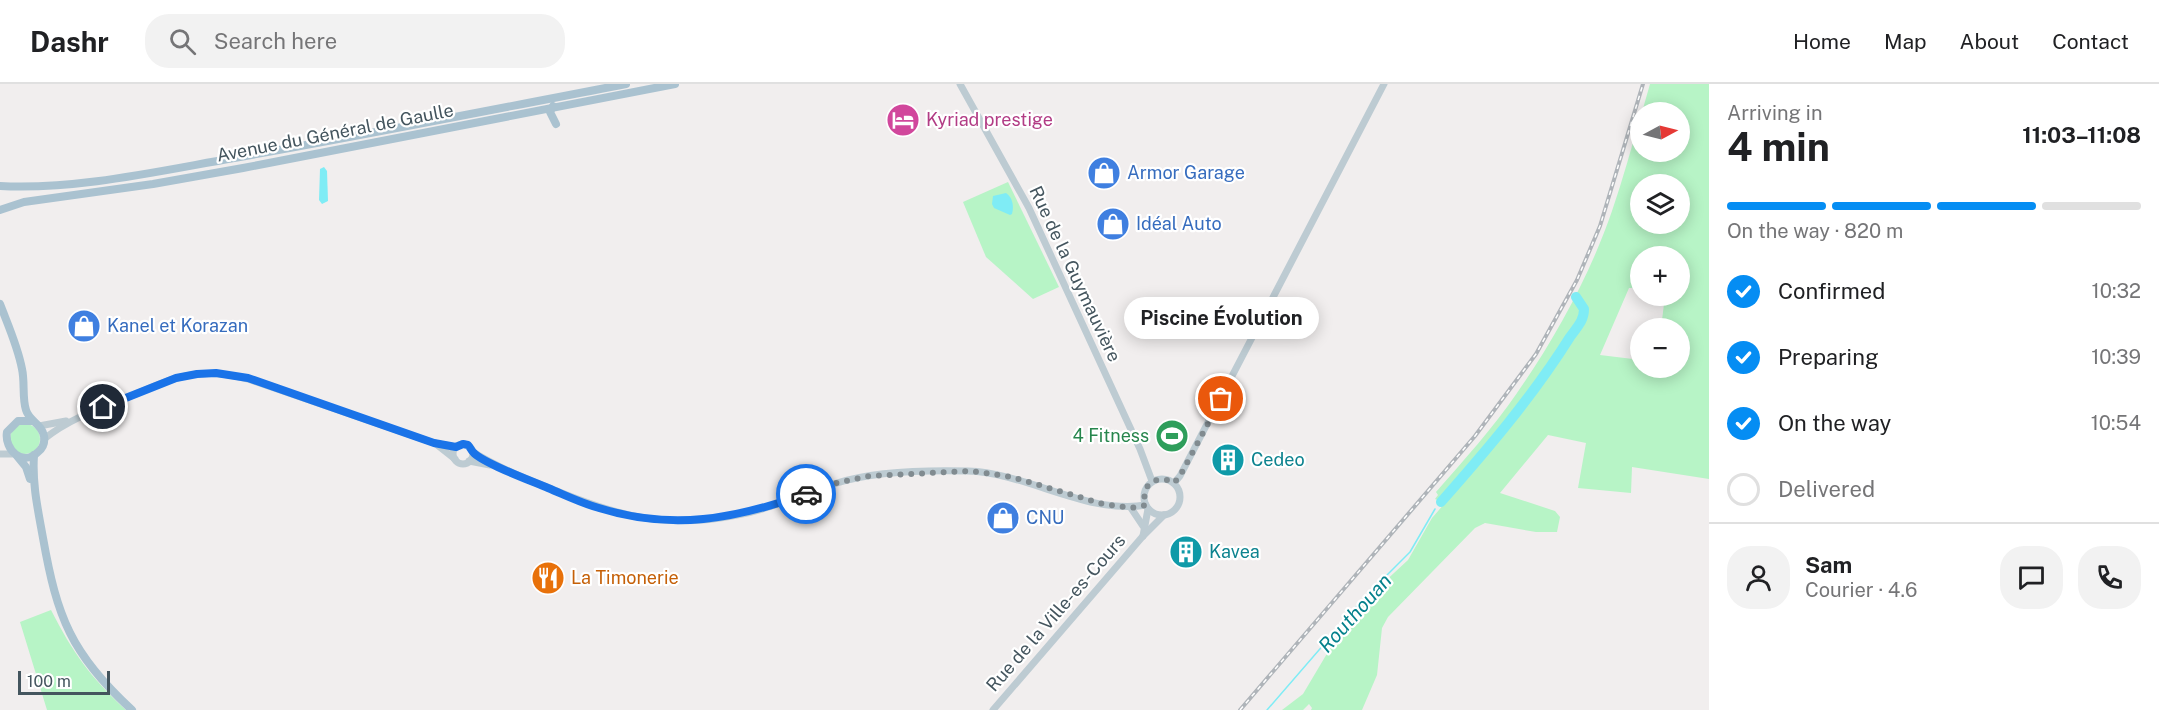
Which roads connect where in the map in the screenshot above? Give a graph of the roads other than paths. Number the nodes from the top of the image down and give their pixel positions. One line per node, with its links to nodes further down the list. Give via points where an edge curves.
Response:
1 (626, 84): 5 (main road, Avenue du Général de Gaulle)
2 (675, 84): 6 (main road, Avenue du Général de Gaulle)
3 (960, 84): 25 (street, Rue de la Guymauvière, via 1029,208)
4 (1384, 84): 27 (street, via 1211,420)
5 (565, 96): 6 (main road); 7 (main road, Avenue du Général de Gaulle, via 152,172 47,187)
6 (556, 107): 8 (main road, Avenue du Général de Gaulle, via 153,184 24,202)
7 (0, 186)
8 (0, 210)
9 (0, 304): 10 (main road, via 21,362)
10 (26, 410): 12 (main road); 13 (main road)
11 (71, 420): 13 (street); 14 (street); 16 (street, via 176,378 216,373 248,378)
12 (18, 421): 13 (main road); 15 (main road)
13 (36, 423): 14 (main road)
14 (44, 439): 21 (main road)
15 (3, 440): 20 (main road)
16 (434, 443): 17 (street); 22 (street)
17 (456, 447): 18 (street, via 465,444); 22 (street)
18 (473, 452): 23 (street); 24 (street)
19 (0, 454): 20 (street)
20 (16, 455): 21 (main road); 26 (main road)
21 (34, 456): 26 (main road)
22 (455, 459): 23 (street)
23 (469, 461): 24 (street)
24 (497, 467): 29 (street, via 598,508 664,521 738,515 869,476 950,471 997,474 1080,499)
25 (1152, 481): 27 (street, via 1160,478); 28 (street, via 1144,494)
26 (32, 482): 33 (main road, via 51,583 62,618 95,673)
27 (1174, 483): 30 (street, via 1180,492 1179,503)
28 (1147, 507): 29 (street); 30 (street); 31 (street, Rue de la Ville-es-Cours)
29 (1131, 508): 31 (street)
30 (1164, 515): 32 (street, Rue de la Ville-es-Cours)
31 (1143, 526): 32 (street, Rue de la Ville-es-Cours)
32 (1143, 536): 34 (street, Rue de la Ville-es-Cours)
33 (132, 710)
34 (993, 710)

